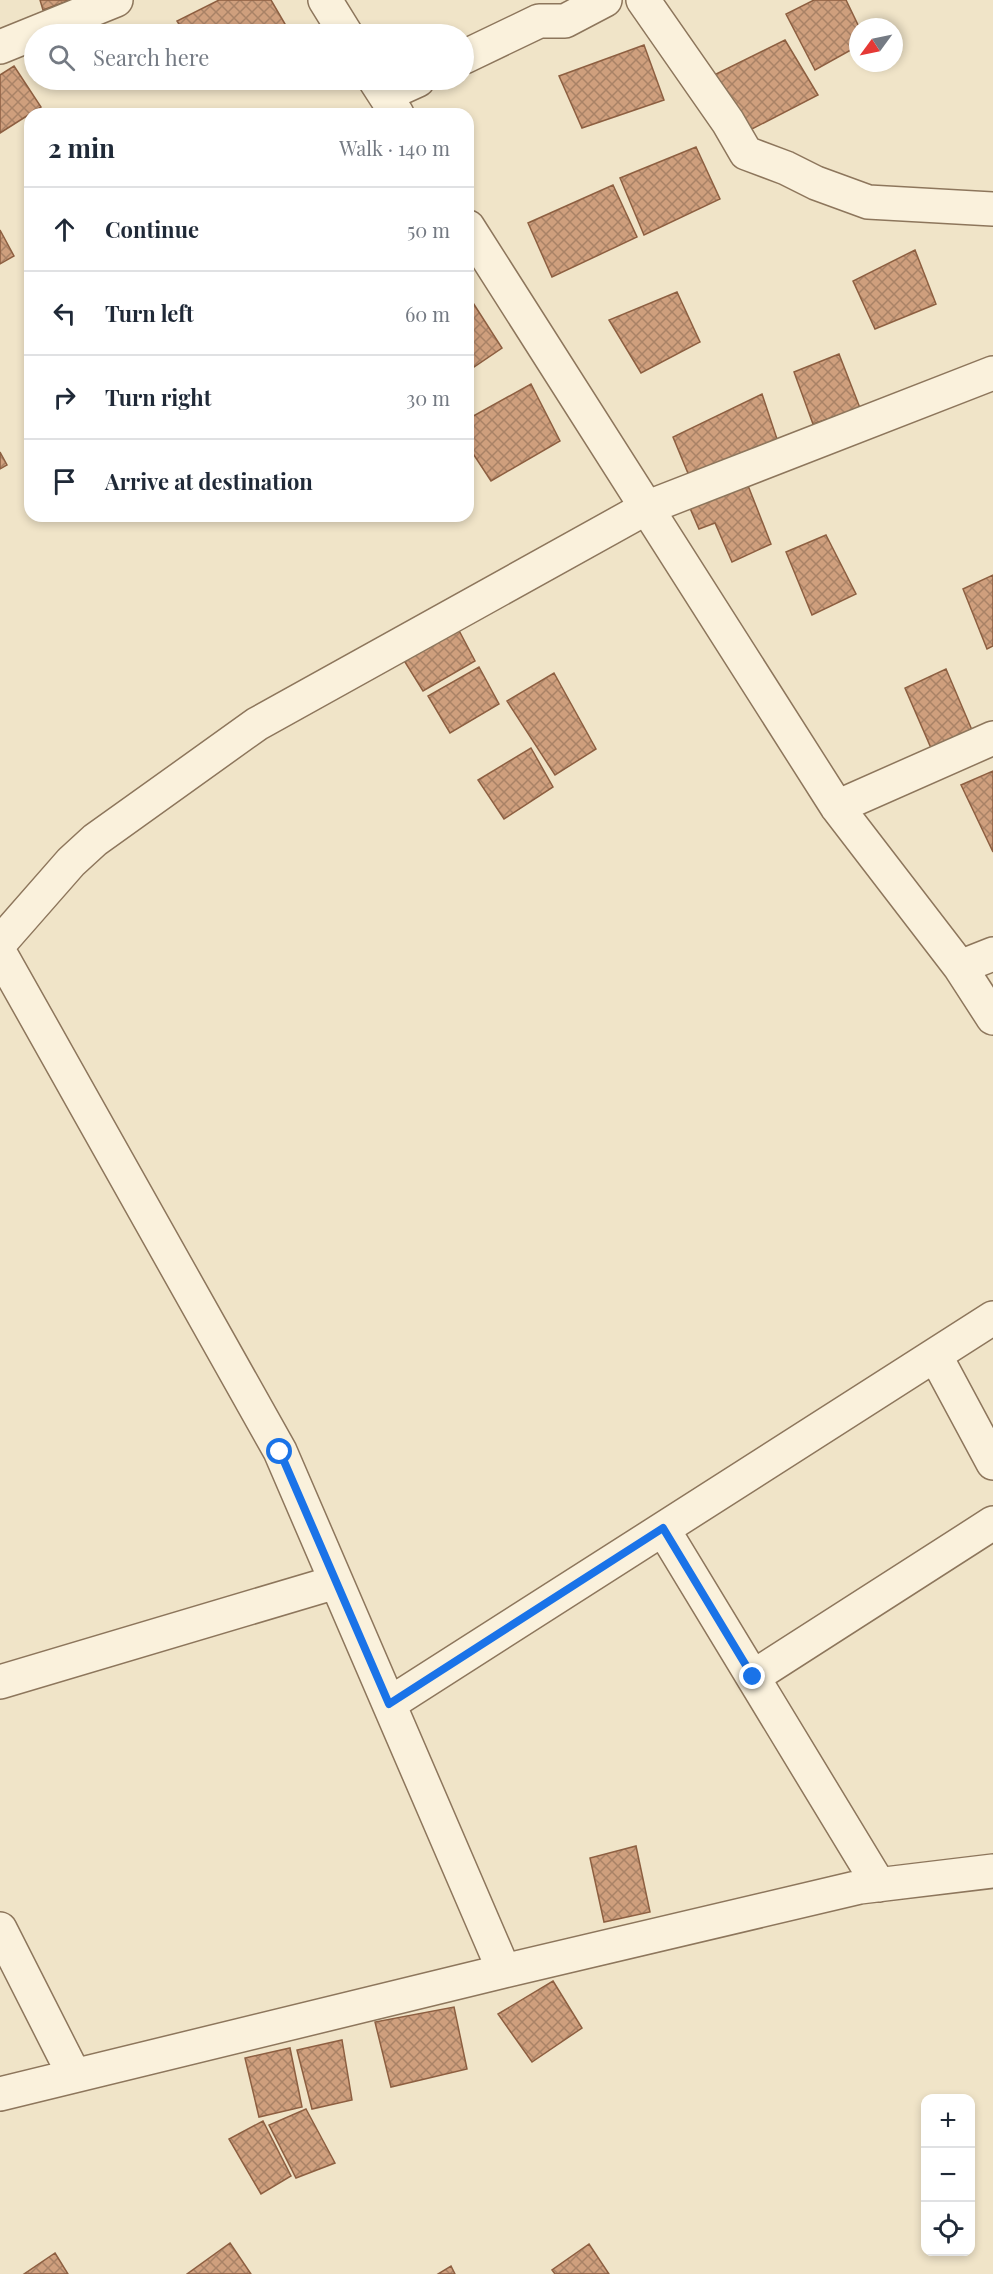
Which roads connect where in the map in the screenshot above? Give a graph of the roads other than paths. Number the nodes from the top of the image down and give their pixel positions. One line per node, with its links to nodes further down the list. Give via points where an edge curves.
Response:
1 (116, 0): 6 (street)
2 (325, 0): 7 (street)
3 (605, 0): 5 (street, via 565,21)
4 (643, 0): 11 (street, via 746,153 868,201)
5 (548, 10): 10 (street)
6 (57, 24)
7 (340, 24)
8 (24, 37): 9 (street)
9 (0, 47)
10 (474, 51)
11 (993, 209)
12 (474, 236): 14 (street)
13 (993, 373): 14 (street)
14 (646, 508): 16 (street); 17 (street, via 257,724 95,840)
15 (993, 738): 16 (street)
16 (837, 807): 20 (street)
17 (0, 943)
18 (0, 953): 27 (street, via 280,1452)
19 (993, 954): 20 (street)
20 (960, 967): 21 (street)
21 (993, 1018)
22 (993, 1318): 23 (street)
23 (935, 1355): 24 (street); 26 (street)
24 (993, 1463)
25 (993, 1523): 28 (street)
26 (663, 1528): 28 (street); 30 (street)
27 (336, 1582): 29 (street); 30 (street)
28 (753, 1677): 32 (street)
29 (0, 1682)
30 (389, 1704): 34 (street)
31 (993, 1871): 32 (street)
32 (879, 1885): 34 (street)
33 (0, 1929): 35 (street)
34 (504, 1971): 35 (street)
35 (74, 2075): 36 (street)
36 (0, 2094)

